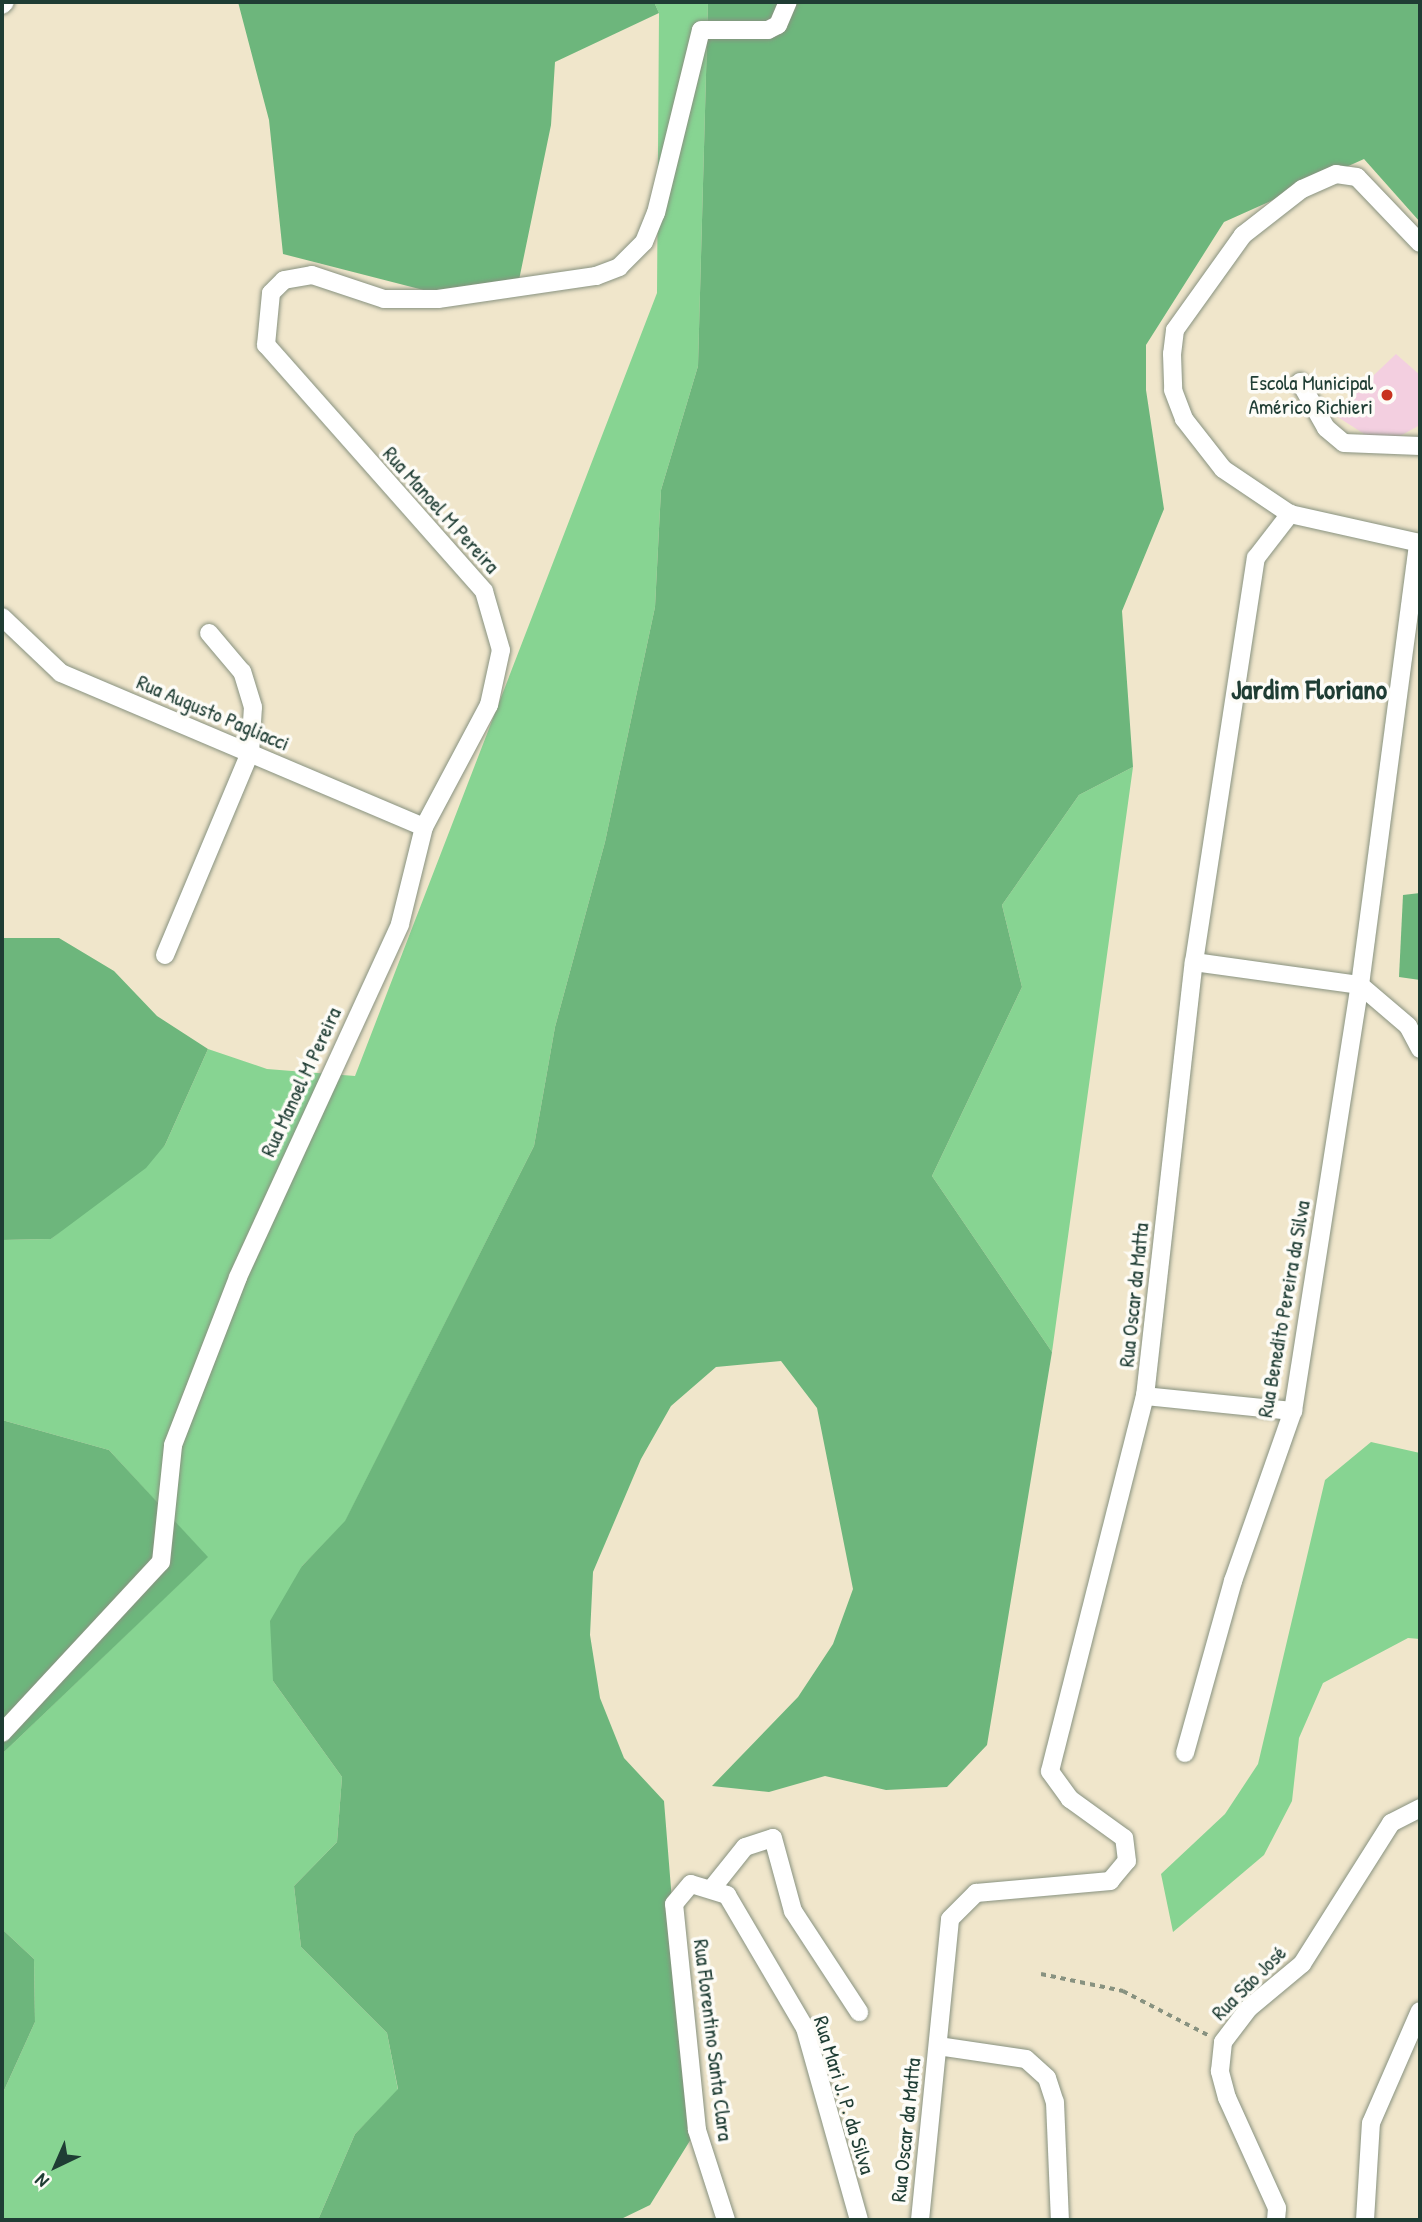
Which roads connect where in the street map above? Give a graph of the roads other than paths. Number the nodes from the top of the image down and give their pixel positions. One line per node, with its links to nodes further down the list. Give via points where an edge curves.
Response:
1 (788, 2): 10 (street, Rua Manoel M Pereira, via 778,25 768,30 701,30 656,213 644,242 619,267 596,276 438,299 384,299 312,275 284,279 271,293 264,319 266,345 484,591 494,617 501,650 489,705)
2 (1420, 243): 5 (street, via 1357,177 1345,173 1302,189 1261,218 1175,330 1173,390 1184,419 1223,469)
3 (1300, 383): 4 (street, via 1326,428 1344,443)
4 (1420, 446)
5 (1290, 514): 6 (street); 12 (street, Rua Oscar da Matta, via 1256,558)
6 (1419, 543): 13 (street, Rua Benedito Pereira da Silva)
7 (2, 617): 9 (street, Rua Augusto Pagliacci, via 61,673)
8 (209, 634): 9 (street, via 242,673 253,707)
9 (250, 753): 10 (street, Rua Augusto Pagliacci); 11 (street)
10 (424, 827): 17 (street, Rua Manoel M Pereira, via 400,924 238,1277 173,1445 162,1562)
11 (165, 955)
12 (1194, 962): 13 (street); 15 (street, Rua Oscar da Matta)
13 (1360, 985): 14 (street, via 1408,1026); 16 (street, Rua Benedito Pereira da Silva)
14 (1420, 1049)
15 (1145, 1396): 16 (street); 23 (street, Rua Oscar da Matta, via 1050,1771 1070,1799 1124,1838 1127,1861 1110,1881 964,1899 950,1919)
16 (1293, 1411): 18 (street, Rua Benedito Pereira da Silva, via 1233,1581)
17 (2, 1733)
18 (1185, 1753)
19 (1420, 1808): 28 (street, Rua São José, via 1391,1824 1302,1964 1249,2008 1223,2042 1220,2071 1227,2098 1277,2208)
20 (713, 1887): 22 (street, via 745,1847 773,1838 793,1911); 24 (street, Rua Florentino Santa Clara, via 691,1884 674,1904 697,2130); 25 (street, Rua Mari J. P. da Silva, via 727,1895 805,2028)
21 (1420, 2011): 29 (street, via 1371,2123)
22 (859, 2012)
23 (939, 2046): 26 (street, Rua Oscar da Matta); 27 (street, Rua Oscar da Matta, via 1026,2059 1047,2078 1055,2102)
24 (726, 2220)
25 (859, 2220)
26 (920, 2220)
27 (1060, 2220)
28 (1276, 2220)
29 (1365, 2220)

